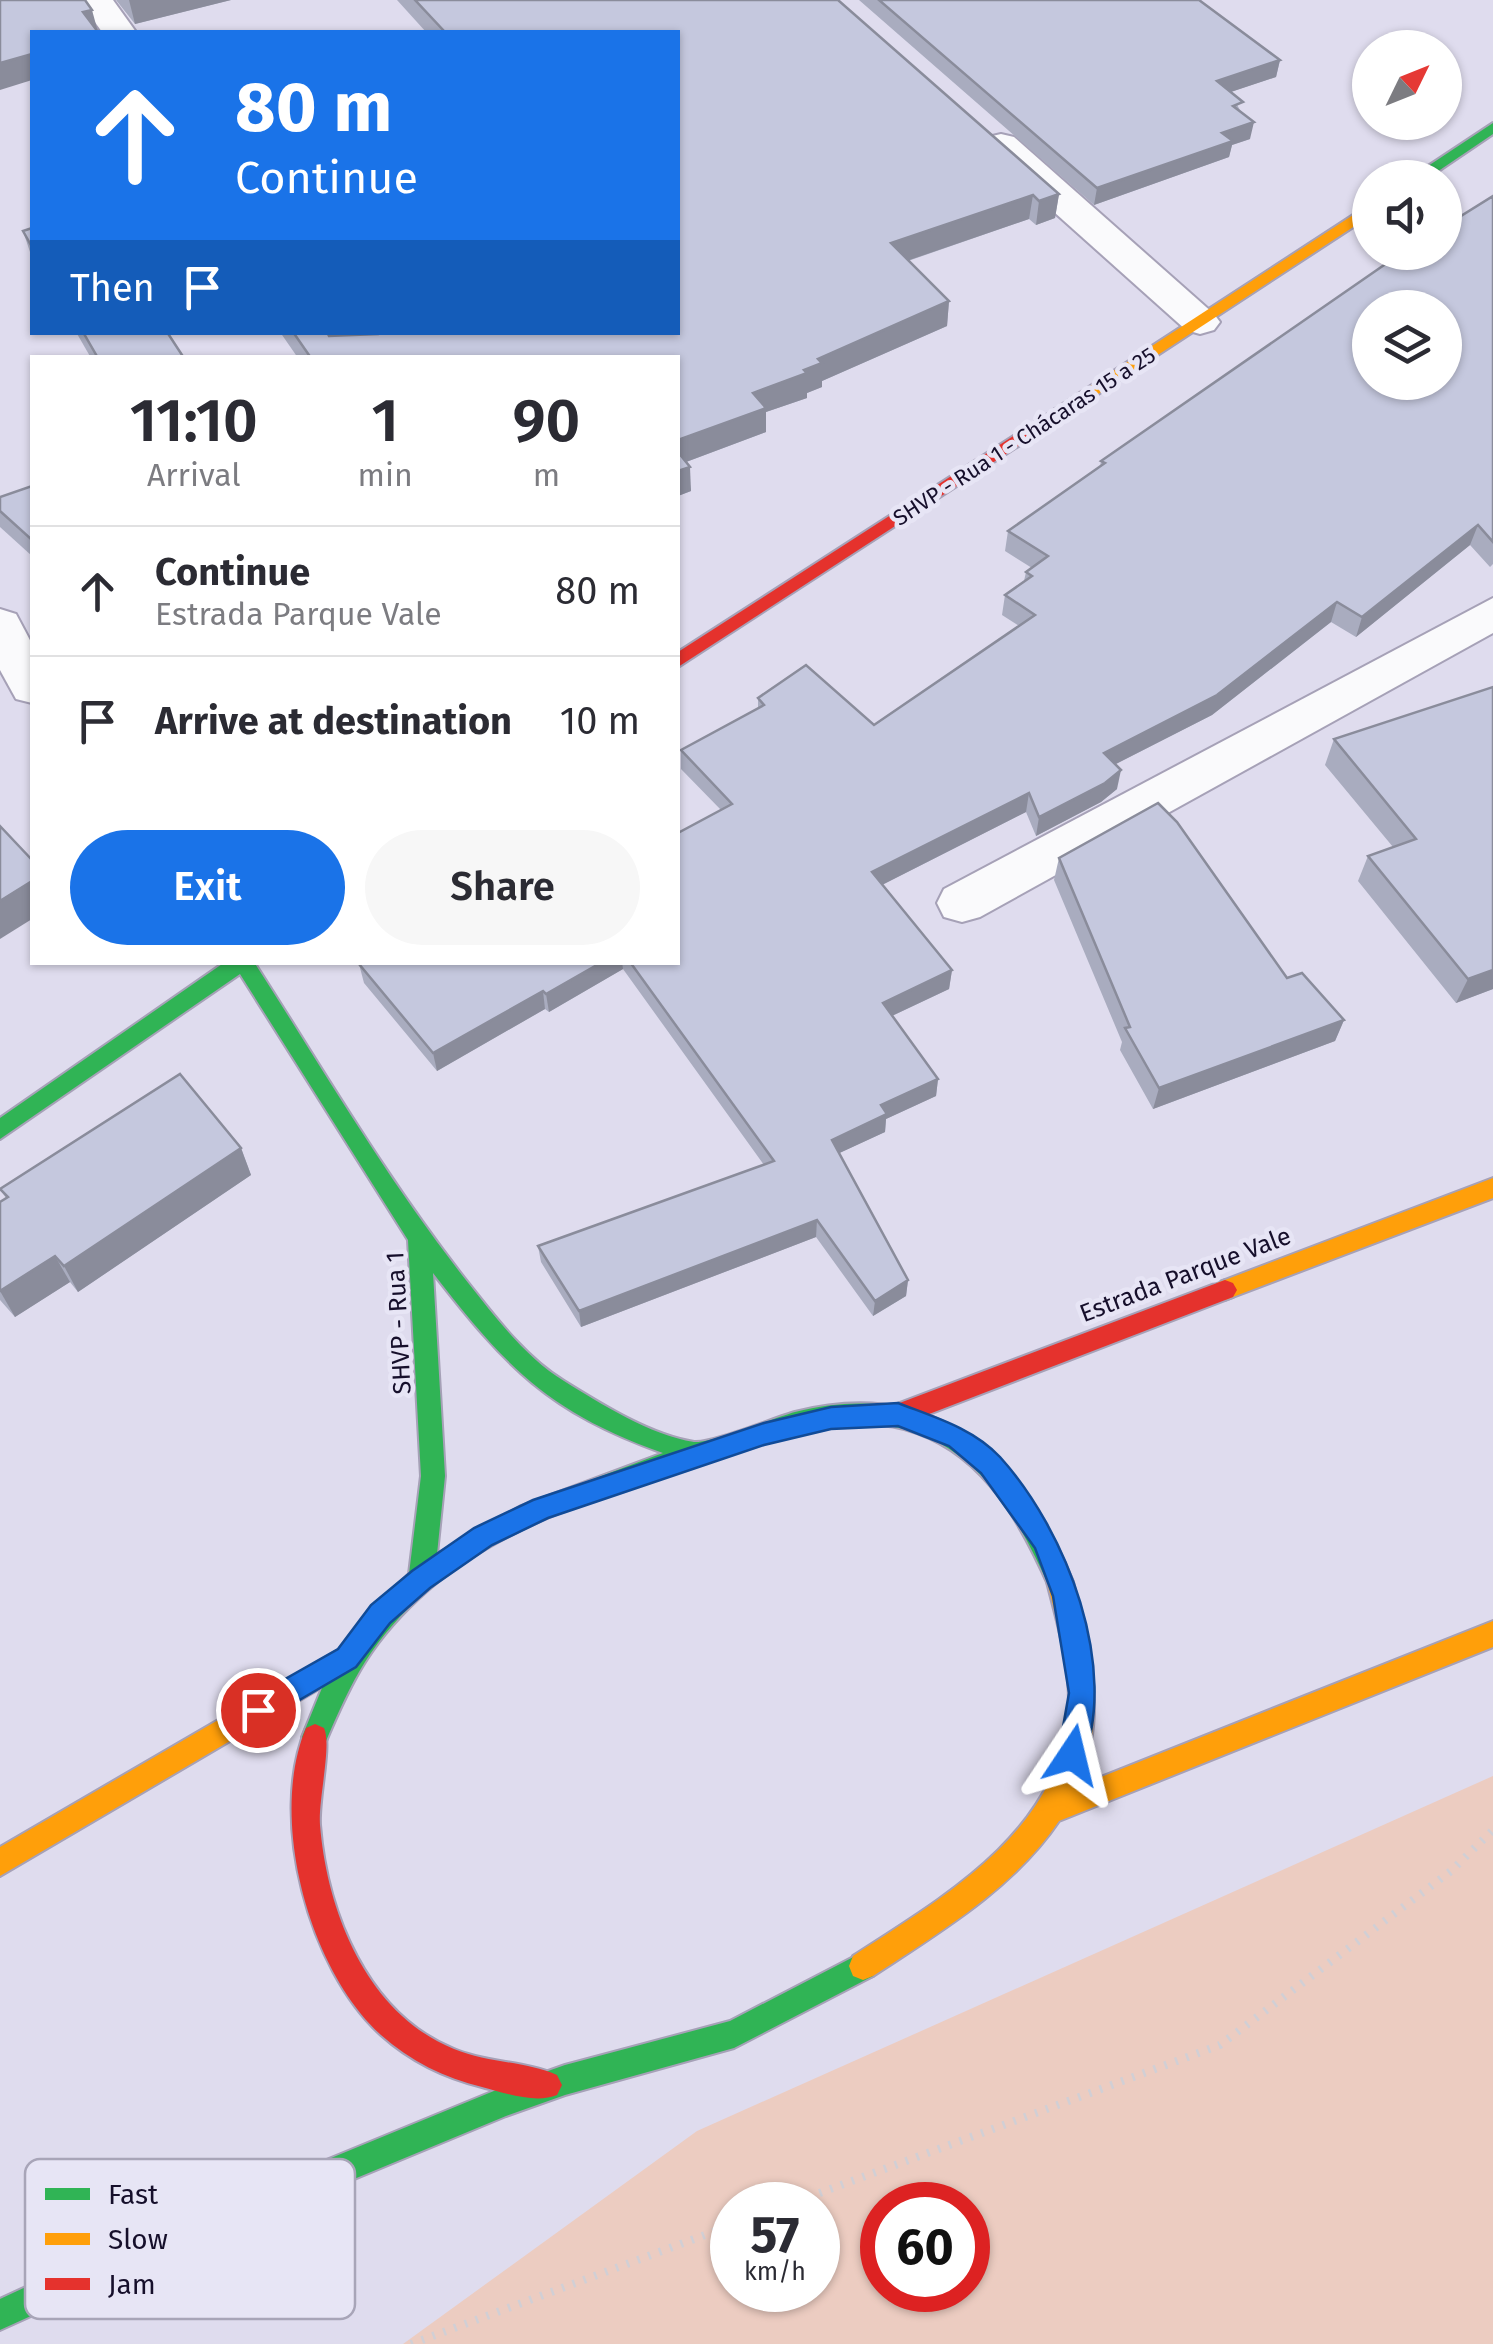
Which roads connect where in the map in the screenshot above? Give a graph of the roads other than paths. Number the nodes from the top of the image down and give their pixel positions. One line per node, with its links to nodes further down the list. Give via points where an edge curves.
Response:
1 (96, 0): 2 (street)
2 (118, 30)
3 (979, 127): 7 (street)
4 (1493, 127): 5 (main road)
5 (1444, 160)
6 (1352, 221): 7 (main road, SHVP - Rua 1 - Chácaras 15 a 25)
7 (1200, 322): 10 (main road, SHVP - Rua 1 - Chácaras 15 a 25)
8 (1493, 613): 12 (street)
9 (0, 625): 11 (street)
10 (680, 660)
11 (30, 682)
12 (962, 902)
13 (238, 965): 15 (main road)
14 (244, 965): 17 (main road)
15 (0, 1130)
16 (1493, 1188): 18 (main road, Estrada Parque Vale)
17 (419, 1238): 19 (main road, SHVP - Rua 1, via 496,1336 550,1386 618,1426); 20 (main road, SHVP - Rua 1, via 433,1476)
18 (898, 1414): 19 (main road, via 831,1418); 23 (main road, via 958,1438 990,1465 1045,1542 1066,1596 1083,1693)
19 (696, 1454): 20 (main road, via 542,1508 483,1536)
20 (421, 1579): 22 (main road, via 380,1614)
21 (1493, 1634): 23 (main road)
22 (347, 1658): 24 (main road); 25 (main road, via 314,1736 304,1791 314,1897 336,1956 419,2048 472,2072)
23 (1057, 1808): 25 (main road, via 1007,1863 811,1999 739,2032)
24 (0, 1862)
25 (547, 2085): 26 (main road)
26 (355, 2166)
27 (25, 2304): 28 (main road)
28 (0, 2315)

